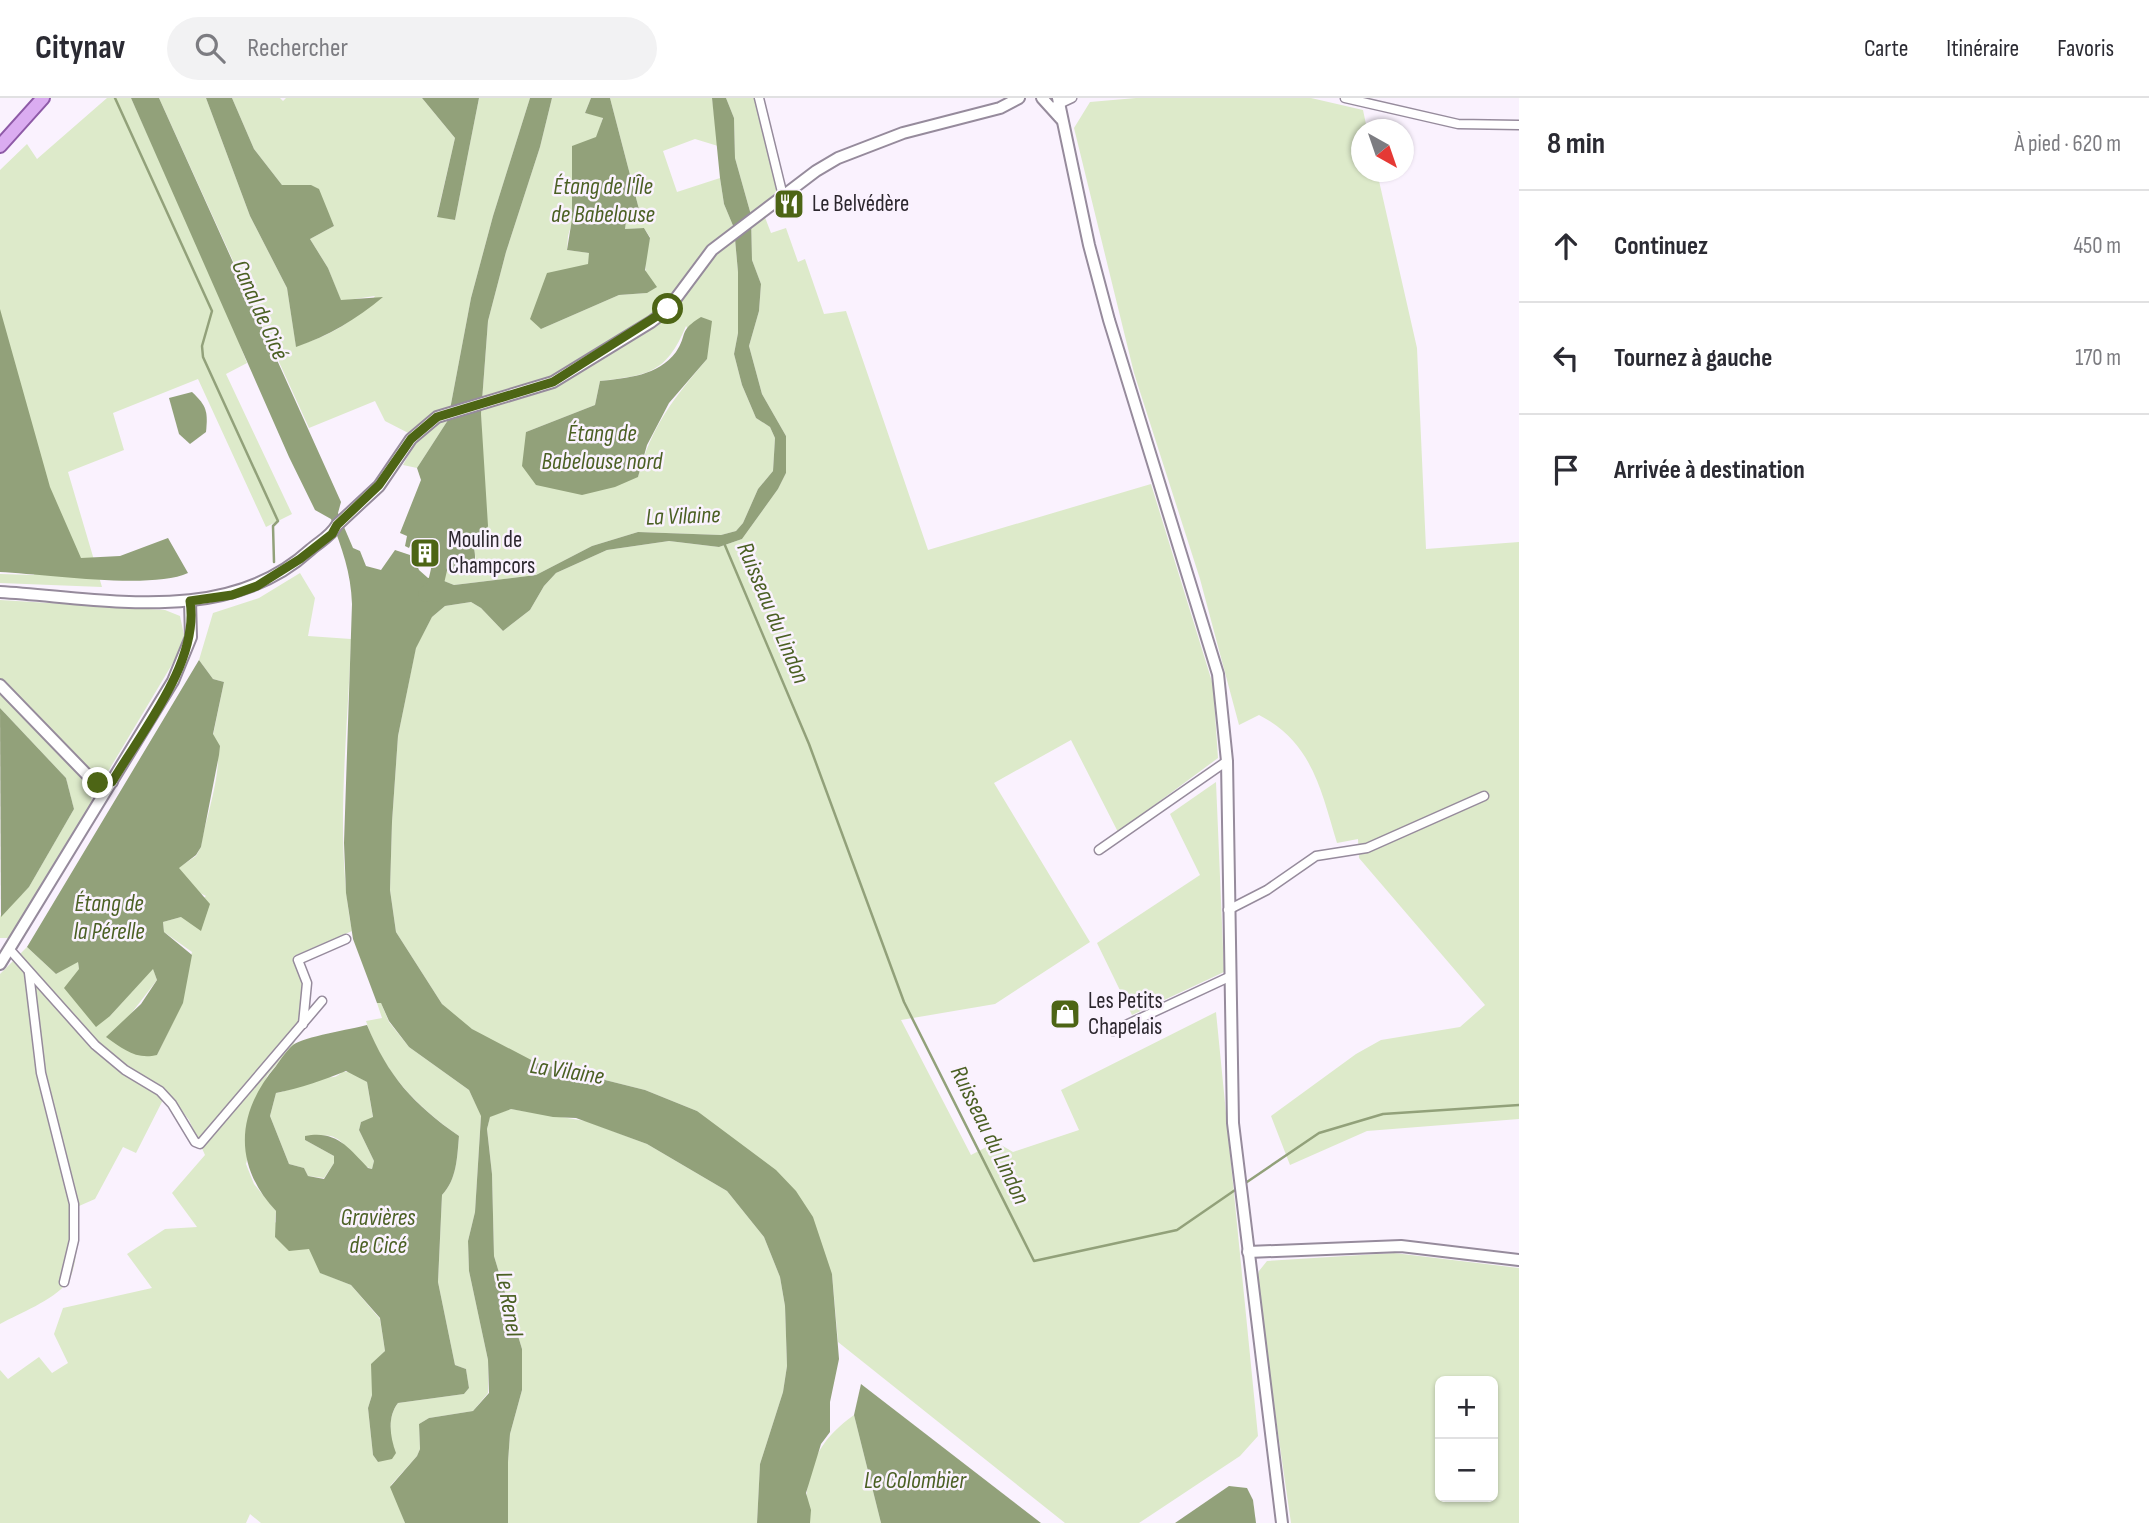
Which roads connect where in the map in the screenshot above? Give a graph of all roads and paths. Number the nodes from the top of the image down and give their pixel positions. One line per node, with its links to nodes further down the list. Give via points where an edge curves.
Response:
1 (43, 98): 9 (main road)
2 (760, 98): 10 (street)
3 (1018, 98): 10 (street, via 1000,108 868,144 816,171)
4 (1042, 98): 7 (street)
5 (1072, 98): 7 (street)
6 (1345, 98): 8 (street, via 1458,124)
7 (1057, 102): 14 (street, via 1109,320 1218,674)
8 (1519, 125)
9 (0, 146)
10 (783, 197): 12 (street, via 706,256 668,309 657,317 569,374 522,394 437,417 411,439 388,475 327,538 257,586)
11 (0, 592): 12 (street)
12 (190, 601): 16 (street, via 191,637 182,662)
13 (0, 685): 15 (street)
14 (1227, 761): 19 (street); 20 (street)
15 (92, 780): 16 (street); 18 (street)
16 (112, 782): 18 (street)
17 (1484, 796): 20 (street, via 1367,848 1316,856)
18 (96, 807): 22 (street)
19 (1099, 850)
20 (1228, 910): 25 (street)
21 (346, 939): 27 (street, via 298,960 307,982)
22 (11, 951): 23 (street); 24 (street)
23 (0, 964)
24 (29, 973): 27 (street, via 95,1045 160,1091 200,1144); 31 (street, via 41,1073 74,1204 74,1240)
25 (1229, 977): 28 (street); 29 (street, via 1233,1123)
26 (322, 1001): 27 (street)
27 (303, 1024)
28 (1113, 1031)
29 (1248, 1252): 30 (street, via 1401,1246); 32 (street)
30 (1519, 1260)
31 (64, 1282)
32 (1282, 1523)

